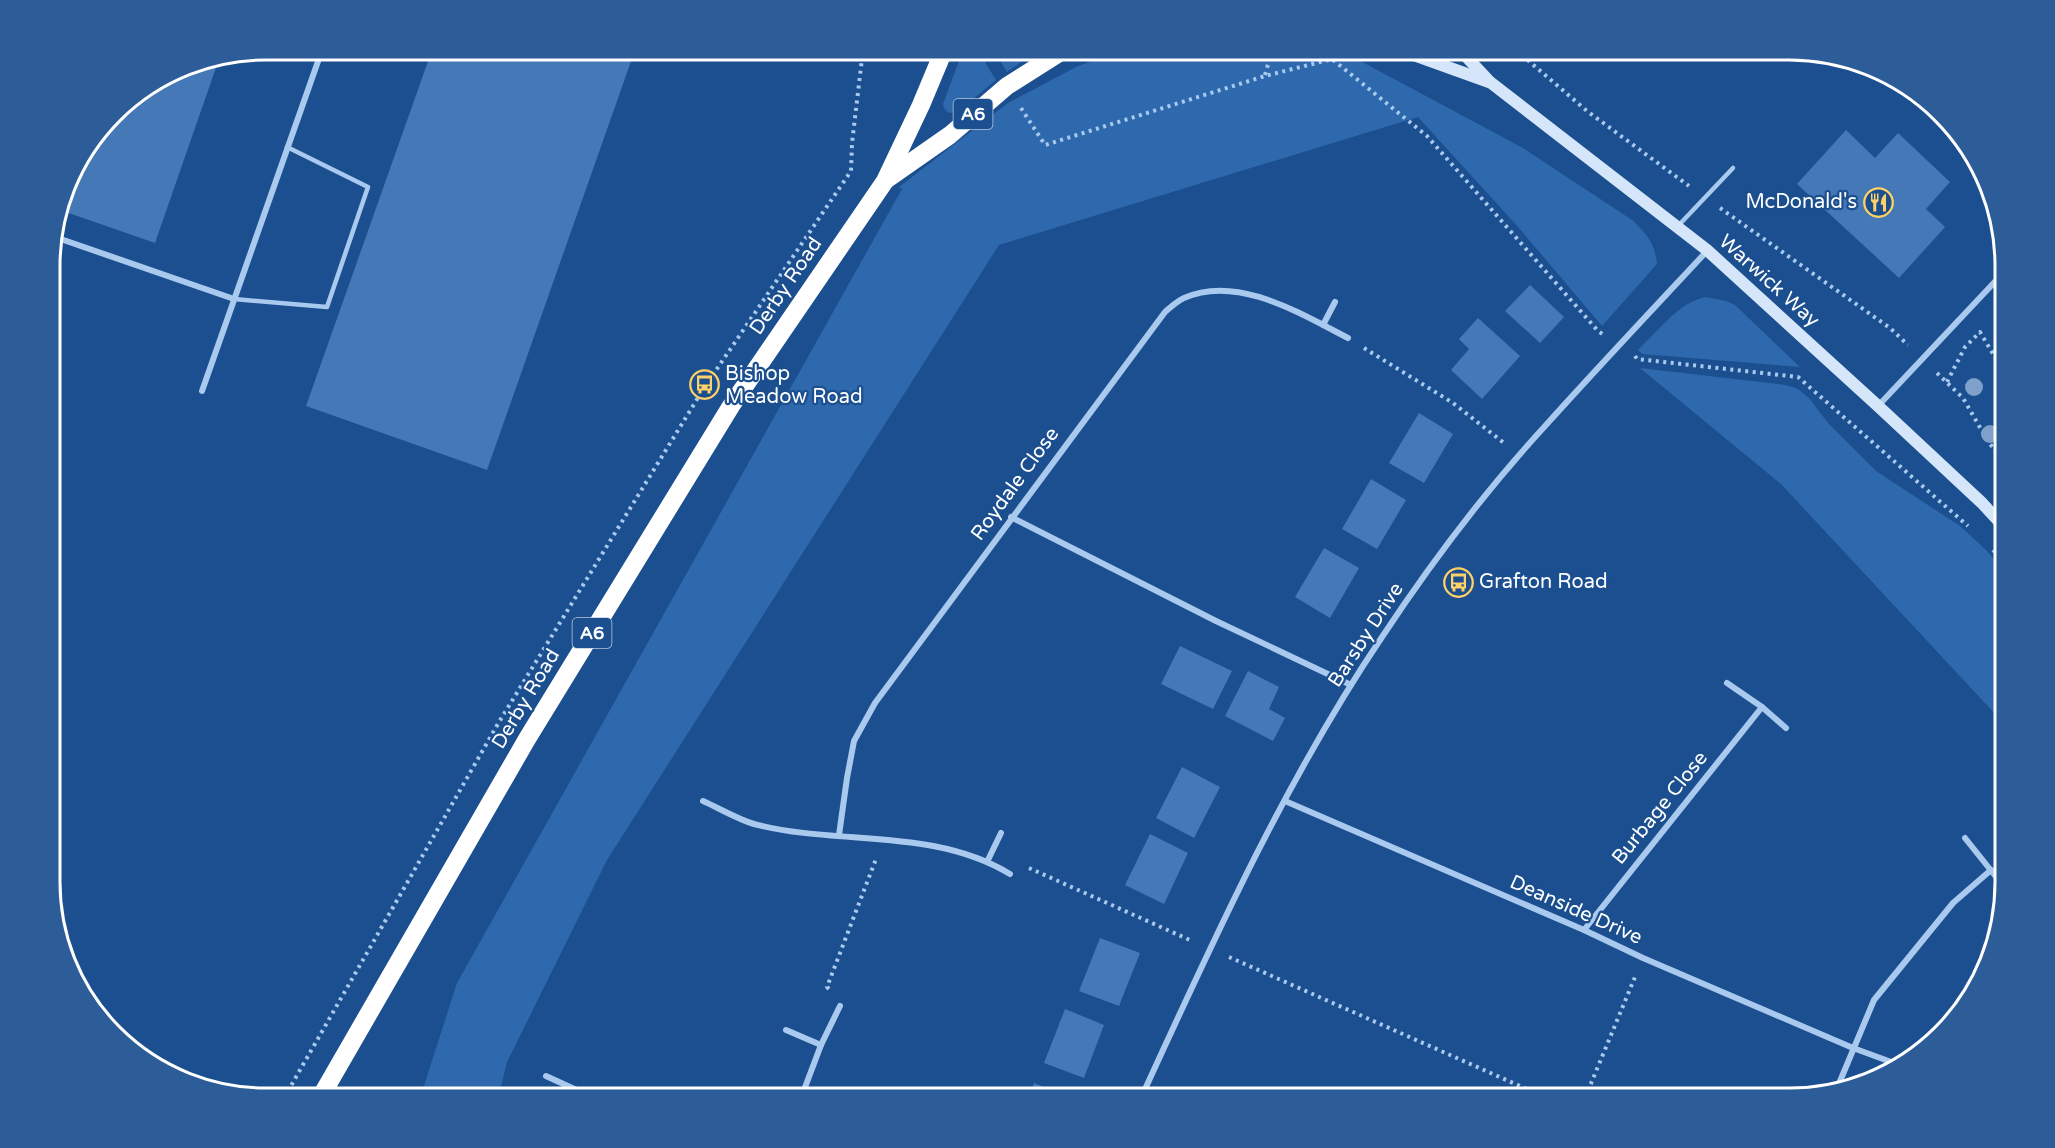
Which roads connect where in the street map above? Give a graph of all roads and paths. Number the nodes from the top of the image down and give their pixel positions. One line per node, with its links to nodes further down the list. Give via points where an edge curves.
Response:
1 (318, 60): 13 (street)
2 (862, 60): 15 (path)
3 (940, 60): 16 (highway, Derby Road / A6)
4 (1048, 60): 12 (highway, Derby Road / A6)
5 (1269, 60): 10 (path)
6 (1328, 60): 10 (path)
7 (1333, 60): 25 (path, via 1427,136 1598,331)
8 (1428, 60): 11 (street, Warwick Way)
9 (1469, 60): 11 (street, Warwick Way)
10 (1264, 76): 12 (path, via 1045,145)
11 (1490, 82): 17 (street, Warwick Way)
12 (1007, 86): 16 (highway, Derby Road / A6, via 950,135)
13 (287, 147): 21 (street); 21 (lane, via 368,187 327,307)
14 (1733, 168): 17 (lane)
15 (851, 171)
16 (885, 181): 58 (highway, Derby Road / A6, via 725,416 527,739)
17 (1677, 227): 19 (street, Warwick Way)
18 (62, 239): 21 (street)
19 (1707, 250): 25 (street, Barsby Drive); 28 (street, Warwick Way)
20 (1995, 282): 28 (street)
21 (234, 299): 27 (street)
22 (1335, 302): 23 (street)
23 (1323, 325): 24 (street, Roydale Close); 32 (street, Roydale Close, via 1254,296 1226,290 1181,299 1151,328)
24 (1348, 338): 30 (path, via 1454,403)
25 (1620, 344): 30 (street, Barsby Drive); 33 (path, via 1637,358 1798,377)
26 (1995, 357): 29 (path, via 1980,332 1965,347 1947,382 1963,398)
27 (202, 390)
28 (1878, 406): 31 (street, Warwick Way)
29 (1995, 451)
30 (1520, 455): 35 (street, Barsby Drive, via 1410,596)
31 (1995, 517)
32 (1011, 518): 35 (street); 41 (street, Roydale Close, via 869,712 854,741)
33 (1963, 522)
34 (1726, 683): 36 (street)
35 (1351, 685): 39 (street, Barsby Drive)
36 (1762, 707): 37 (street); 48 (street, Burbage Close)
37 (1786, 728)
38 (703, 801): 41 (street, via 752,823 795,832)
39 (1285, 801): 48 (street, Deanside Drive); 49 (street, Barsby Drive)
40 (1001, 833): 44 (street)
41 (839, 835): 43 (street)
42 (1965, 838): 45 (street)
43 (884, 839): 44 (street, via 944,847); 51 (path, via 827,987)
44 (988, 860): 46 (street)
45 (1991, 870): 47 (street); 54 (street, via 1953,903 1874,1000)
46 (1010, 873): 49 (path, via 1024,866)
47 (1995, 875)
48 (1584, 930): 50 (street, Deanside Drive)
49 (1210, 949): 61 (street, Barsby Drive); 62 (path)
50 (1643, 958): 54 (street, Deanside Drive); 63 (path)
51 (840, 1006): 53 (street)
52 (786, 1030): 53 (street)
53 (821, 1045): 60 (street)
54 (1853, 1048): 55 (street, Deanside Drive); 57 (street)
55 (1890, 1061)
56 (546, 1076): 59 (street)
57 (1840, 1081)
58 (329, 1088)
59 (567, 1088)
60 (805, 1088)
61 (1146, 1088)
62 (1524, 1088)
63 (1589, 1088)

